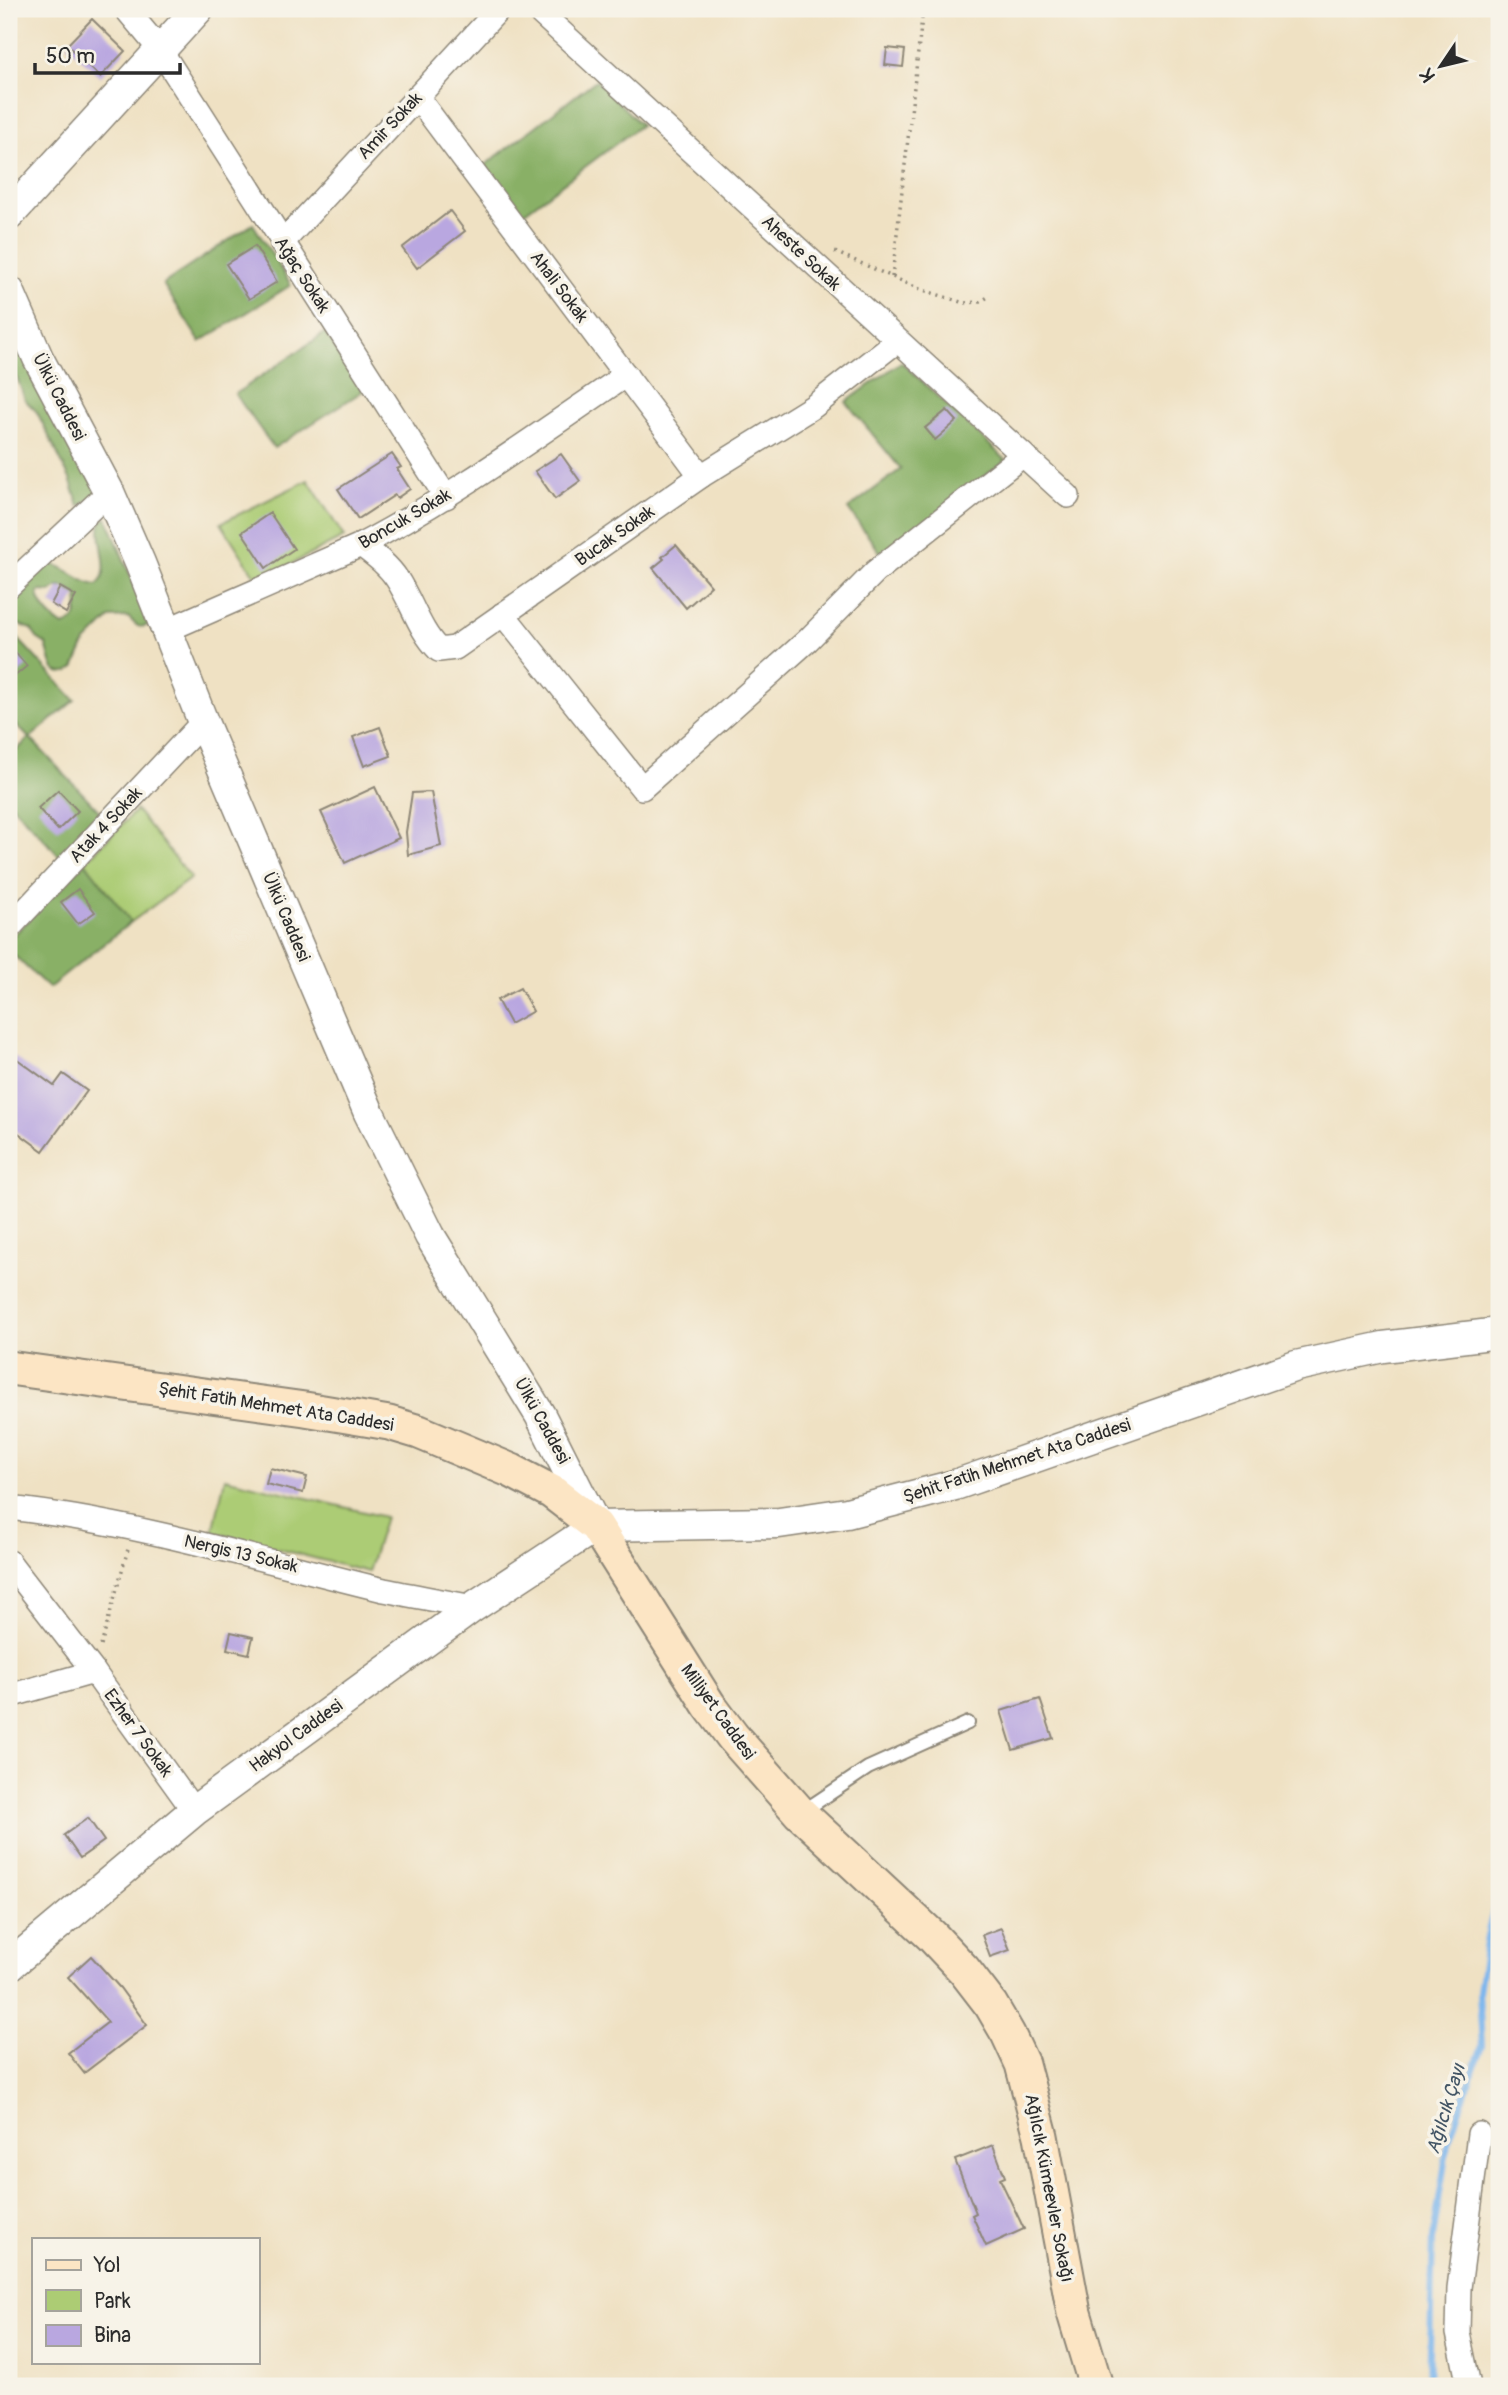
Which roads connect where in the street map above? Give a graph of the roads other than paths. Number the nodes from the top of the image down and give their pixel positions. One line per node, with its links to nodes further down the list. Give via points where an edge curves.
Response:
1 (126, 9): 5 (street, Ağaç Sokak)
2 (198, 9): 5 (street)
3 (499, 9): 6 (street, Amir Sokak)
4 (536, 9): 10 (street, Aheste Sokak)
5 (161, 51): 7 (street); 8 (street, Ağaç Sokak)
6 (417, 97): 8 (street, Amir Sokak); 11 (street, Ahali Sokak)
7 (9, 215)
8 (282, 243): 16 (street, Ağaç Sokak)
9 (9, 291): 14 (street, Ülkü Caddesi, via 38,358)
10 (897, 341): 12 (street, Aheste Sokak); 13 (street, Bucak Sokak, via 814,406)
11 (625, 375): 13 (street, Ahali Sokak); 16 (street, Boncuk Sokak)
12 (1023, 455): 15 (street, Aheste Sokak); 19 (street, via 875,572 808,640 642,788)
13 (701, 477): 19 (street, Bucak Sokak)
14 (109, 492): 18 (street); 20 (street, Ülkü Caddesi)
15 (1068, 496)
16 (446, 497): 17 (street, Boncuk Sokak)
17 (361, 545): 19 (street, Bucak Sokak, via 397,578 429,640 439,650 455,648); 20 (street, Boncuk Sokak)
18 (9, 586)
19 (503, 614)
20 (167, 630): 21 (street, Ülkü Caddesi)
21 (203, 722): 22 (street, Atak 4 Sokak); 26 (street, Ülkü Caddesi, via 402,1181 430,1236 540,1415)
22 (9, 928)
23 (1499, 1333): 26 (street, Şehit Fatih Mehmet Ata Caddesi, via 1383,1347 1296,1366 955,1485 847,1513 779,1522)
24 (9, 1368): 26 (main road, Şehit Fatih Mehmet Ata Caddesi, via 389,1423 512,1471 552,1492)
25 (9, 1508): 28 (street, Nergis 13 Sokak, via 133,1530)
26 (596, 1525): 28 (street, Hakyol Caddesi); 33 (main road, Milliyet Caddesi, via 709,1705)
27 (9, 1562): 29 (street)
28 (472, 1607): 32 (street, Hakyol Caddesi)
29 (94, 1672): 30 (street); 32 (street, Ezher 7 Sokak)
30 (9, 1696)
31 (968, 1723): 33 (lane, via 868,1768)
32 (194, 1811): 35 (street, Hakyol Caddesi)
33 (800, 1813): 34 (main road, Milliyet Caddesi)
34 (868, 1876): 37 (main road, Ağılcık Kümeevler Sokağı, via 964,1970 1017,2054 1041,2136 1074,2313)
35 (9, 1966)
36 (1479, 2134): 38 (street, via 1459,2288 1458,2333)
37 (1096, 2386)
38 (1469, 2386)

